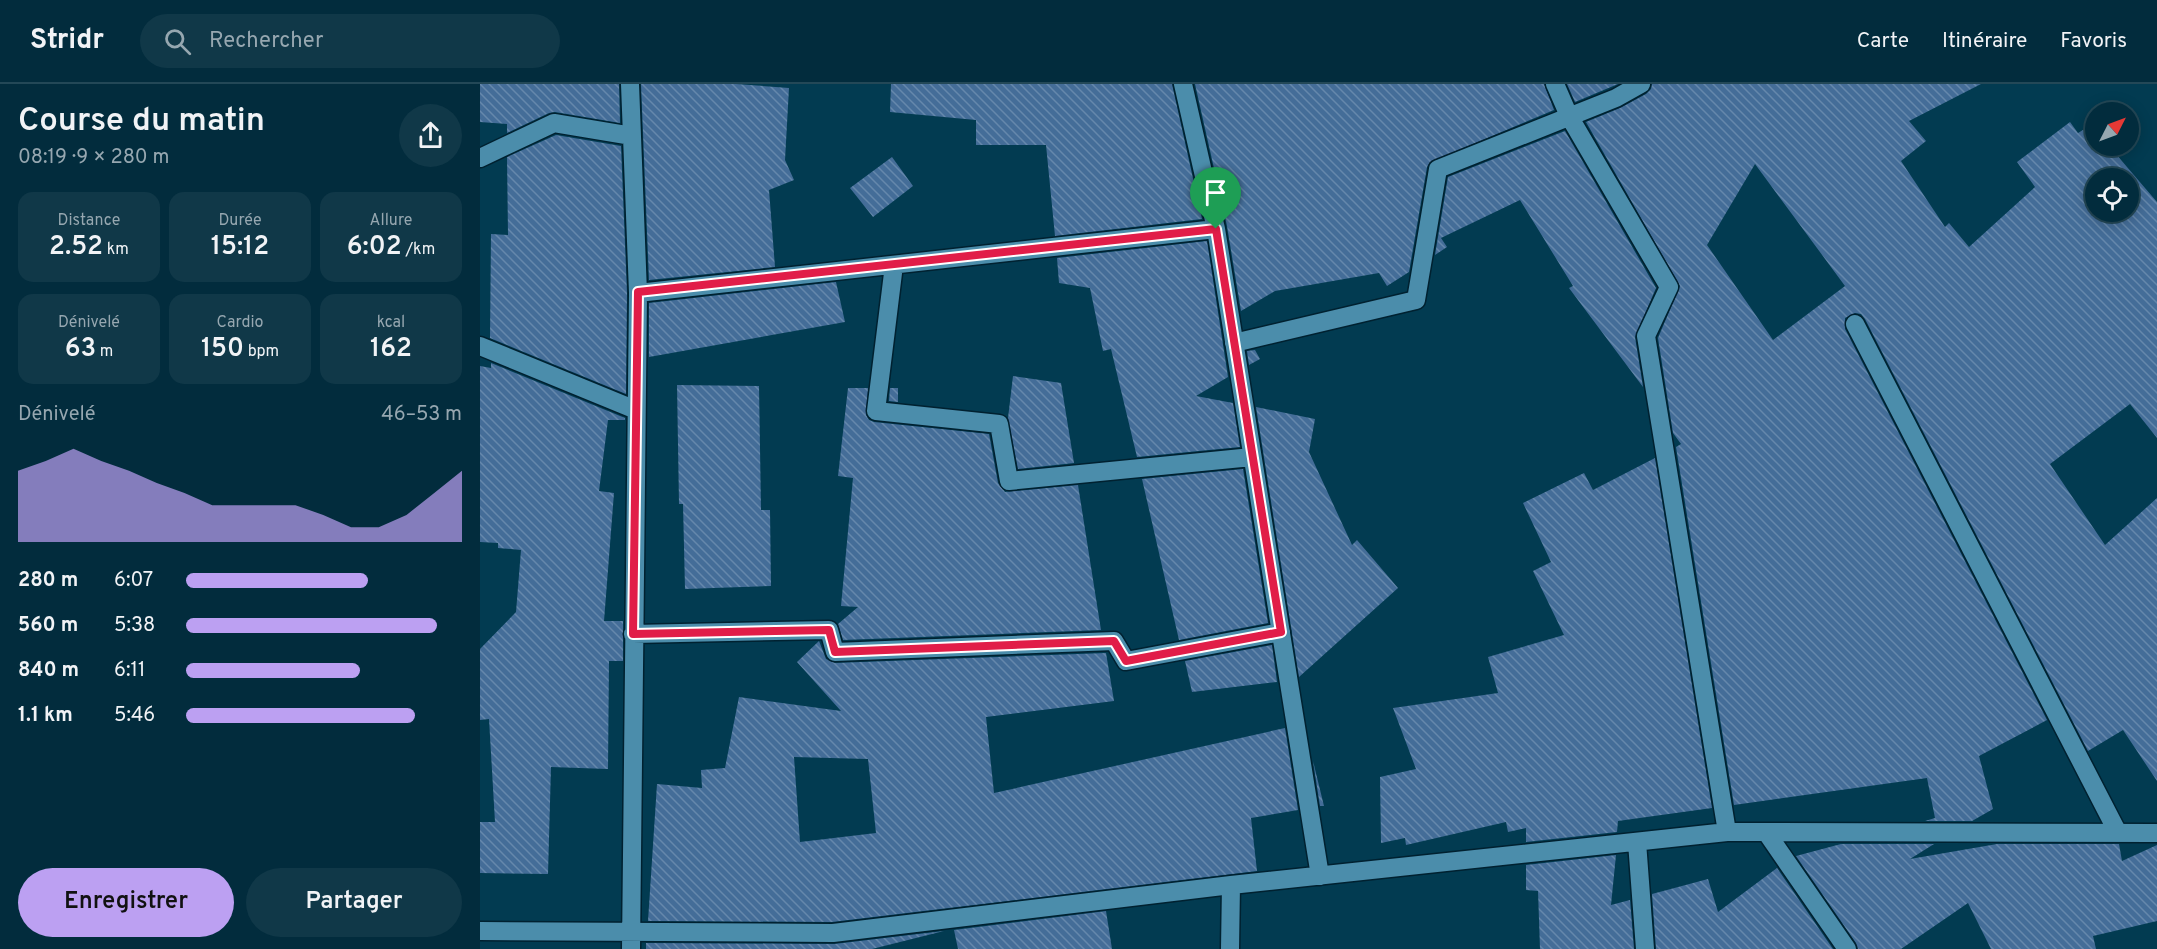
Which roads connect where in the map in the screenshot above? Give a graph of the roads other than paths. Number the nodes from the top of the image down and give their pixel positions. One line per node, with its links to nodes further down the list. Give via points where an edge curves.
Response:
1 (630, 84): 6 (street)
2 (1184, 84): 8 (street)
3 (1555, 84): 5 (street)
4 (1641, 84): 5 (street)
5 (1569, 116): 12 (street, via 1438,169 1416,300); 18 (street, via 1669,287 1646,336)
6 (632, 136): 7 (street, via 554,123); 10 (street)
7 (480, 158)
8 (1216, 229): 9 (street); 12 (street)
9 (894, 265): 10 (street); 15 (street, via 876,411 999,424 1009,481)
10 (638, 292): 14 (street)
11 (1855, 324): 20 (street)
12 (1234, 343): 15 (street)
13 (480, 346): 14 (street)
14 (636, 410): 17 (street)
15 (1252, 457): 16 (street)
16 (1281, 632): 17 (street, via 1126,661 1114,641 835,652 829,630); 23 (street)
17 (633, 634): 26 (street)
18 (1727, 832): 19 (street); 22 (street)
19 (1766, 832): 20 (street); 29 (street)
20 (2118, 833): 21 (street)
21 (2157, 833)
22 (1637, 842): 23 (street); 28 (street)
23 (1320, 876): 24 (street)
24 (1230, 885): 26 (street, via 833,933); 27 (street)
25 (480, 931): 26 (street)
26 (630, 940)
27 (1230, 949)
28 (1645, 949)
29 (1847, 949)

